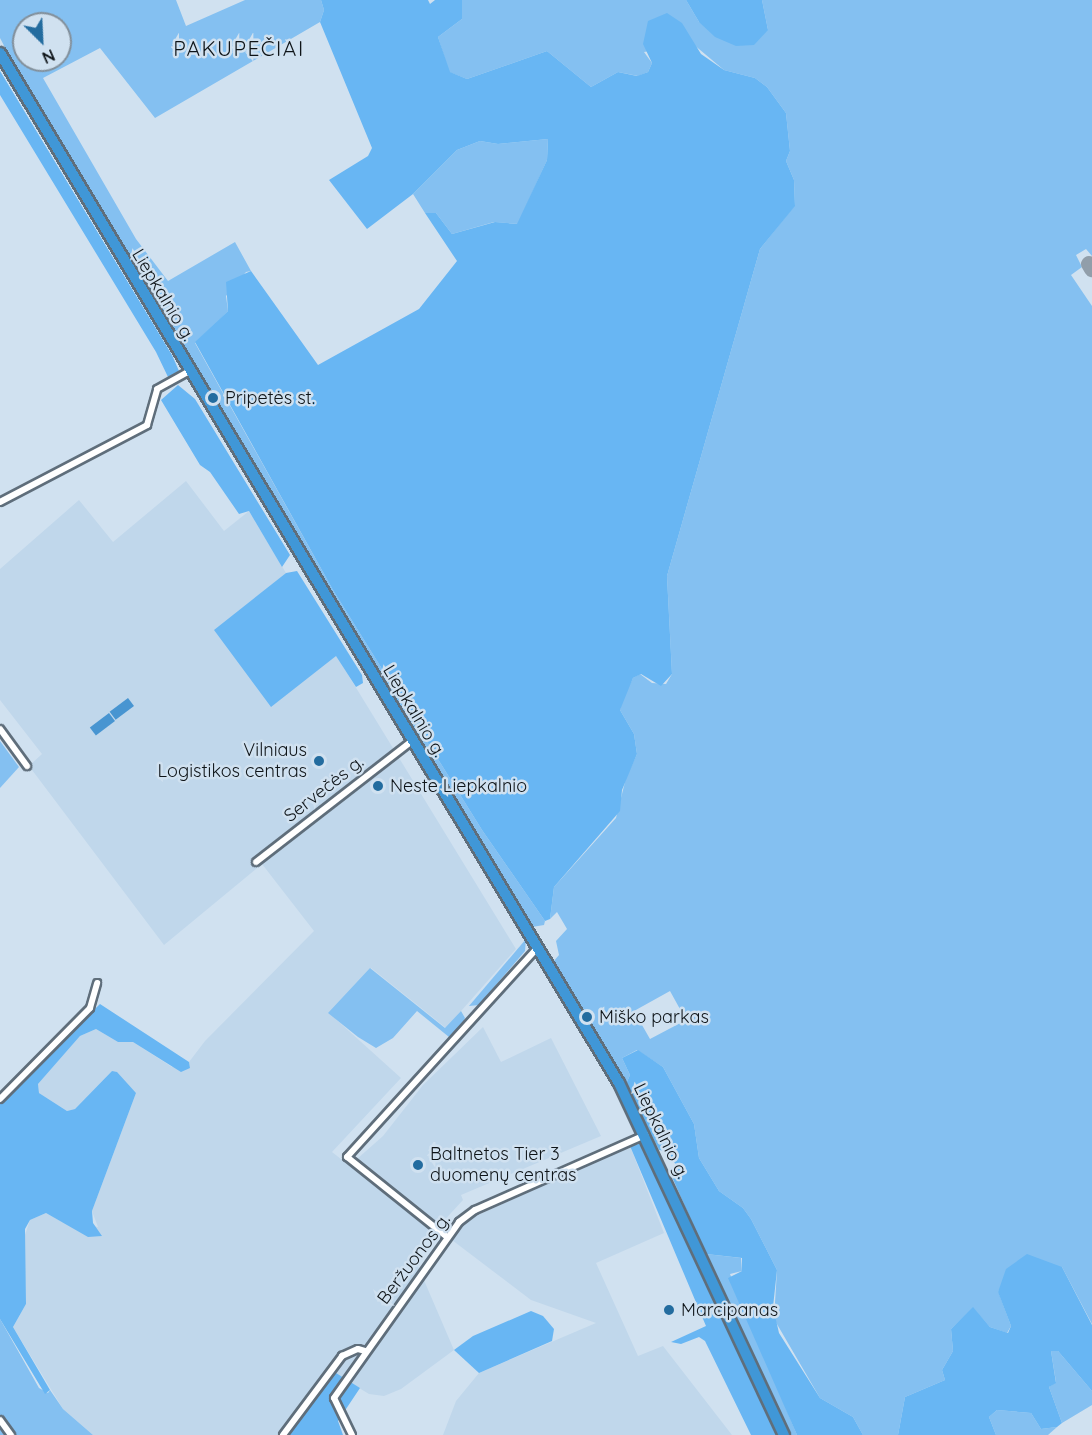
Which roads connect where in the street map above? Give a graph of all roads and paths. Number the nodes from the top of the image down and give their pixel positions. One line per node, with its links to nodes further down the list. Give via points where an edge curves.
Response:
1 (0, 52): 2 (highway, Liepkalnio g.)
2 (189, 371): 3 (street, via 157,389 147,425); 5 (highway, Liepkalnio g.)
3 (0, 501)
4 (0, 729): 6 (street)
5 (412, 741): 7 (street, Servečės g.); 8 (highway, Liepkalnio g.)
6 (27, 766)
7 (256, 862)
8 (537, 948): 11 (highway, Liepkalnio g.); 12 (street, via 347,1157)
9 (97, 983): 10 (street, via 90,1008)
10 (0, 1099)
11 (645, 1135): 12 (street, Beržuonos g., via 475,1210); 18 (highway, Liepkalnio g.)
12 (447, 1237): 13 (street, Beržuonos g.)
13 (365, 1351): 16 (street, via 358,1349 342,1356); 17 (street, Beržuonos g., via 334,1398)
14 (0, 1420): 15 (street)
15 (11, 1435)
16 (283, 1435)
17 (352, 1435)
18 (784, 1435)

